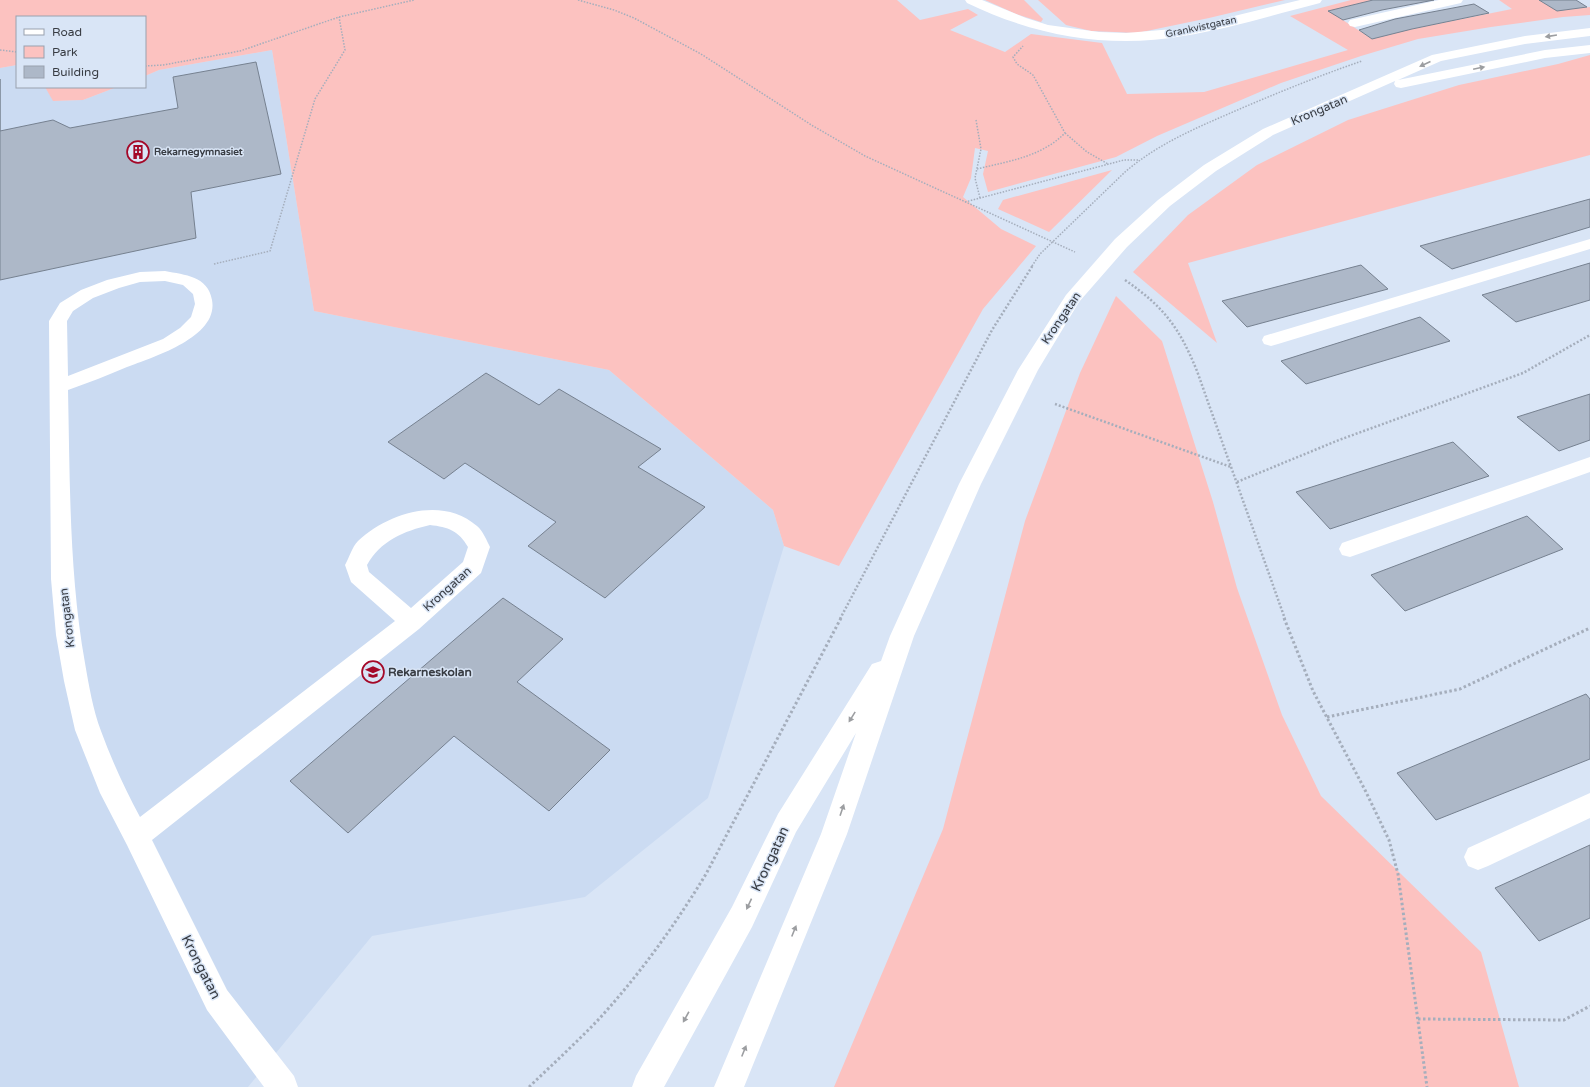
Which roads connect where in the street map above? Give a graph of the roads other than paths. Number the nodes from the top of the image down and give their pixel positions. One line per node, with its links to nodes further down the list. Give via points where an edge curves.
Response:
1 (972, 0): 2 (street, Grankvistgatan, via 1019,22 1077,34 1114,38 1180,33)
2 (1315, 0)
3 (1456, 0): 4 (street)
4 (1355, 23)
5 (1590, 32): 7 (street, Krongatan, one-way to 7, via 1524,40 1437,58)
6 (1590, 49): 7 (street, Krongatan, one-way to 6, via 1545,54)
7 (1359, 93): 14 (street, Krongatan, via 1268,132 1210,168 1164,204 1121,243 1072,299 1028,370 970,484)
8 (1590, 244): 9 (street)
9 (1271, 340)
10 (58, 387): 10 (street, Krongatan, via 170,343 187,332 200,319 204,304 202,292 189,281 165,276 140,277 87,294 66,307 58,321); 16 (street, Krongatan, via 62,579 76,682 88,730 106,778)
11 (1590, 464): 12 (street)
12 (1350, 549)
13 (411, 622): 13 (street, Krongatan, via 473,567 479,547 471,533 453,520 430,517 407,522 384,533 365,548 356,566 359,576); 16 (street, Krongatan)
14 (902, 636): 19 (street, Krongatan, one-way to 19, via 787,822 742,917); 20 (street, Krongatan, one-way to 14, via 834,834)
15 (1590, 805): 17 (street)
16 (136, 836): 18 (street, Krongatan, via 217,1000)
17 (1478, 857)
18 (283, 1087)
19 (647, 1087)
20 (729, 1087)

